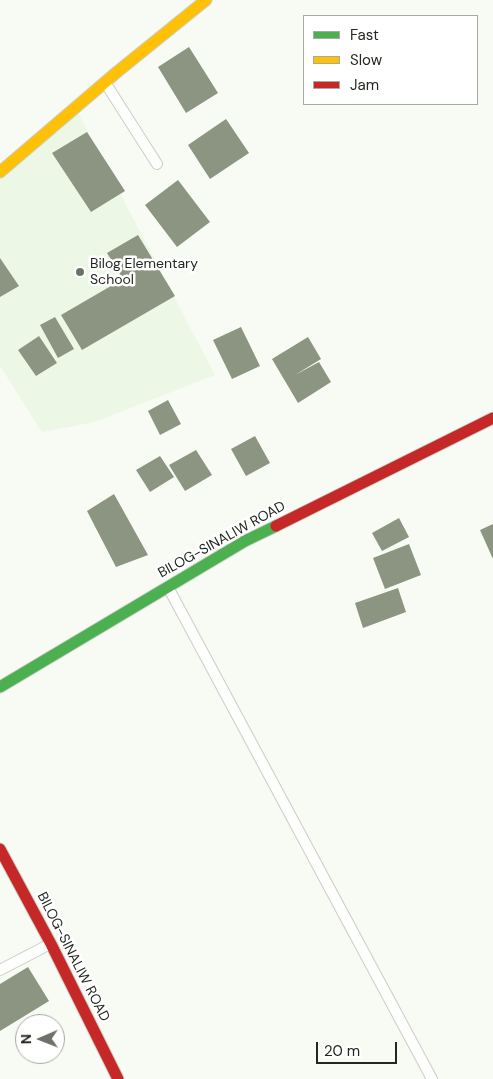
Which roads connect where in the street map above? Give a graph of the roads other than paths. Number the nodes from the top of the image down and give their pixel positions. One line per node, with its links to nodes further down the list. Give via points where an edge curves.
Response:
1 (206, 0): 2 (street)
2 (105, 83): 3 (lane); 4 (street)
3 (157, 164)
4 (0, 172)
5 (493, 418): 6 (street, BILOG-SINALIW ROAD, via 245,541)
6 (168, 587): 7 (street, BILOG-SINALIW ROAD); 13 (lane)
7 (0, 688)
8 (0, 849): 9 (street, BILOG-SINALIW ROAD)
9 (4, 867): 10 (street, BILOG-SINALIW ROAD)
10 (50, 944): 11 (lane); 12 (street, BILOG-SINALIW ROAD)
11 (0, 970)
12 (118, 1079)
13 (432, 1079)

